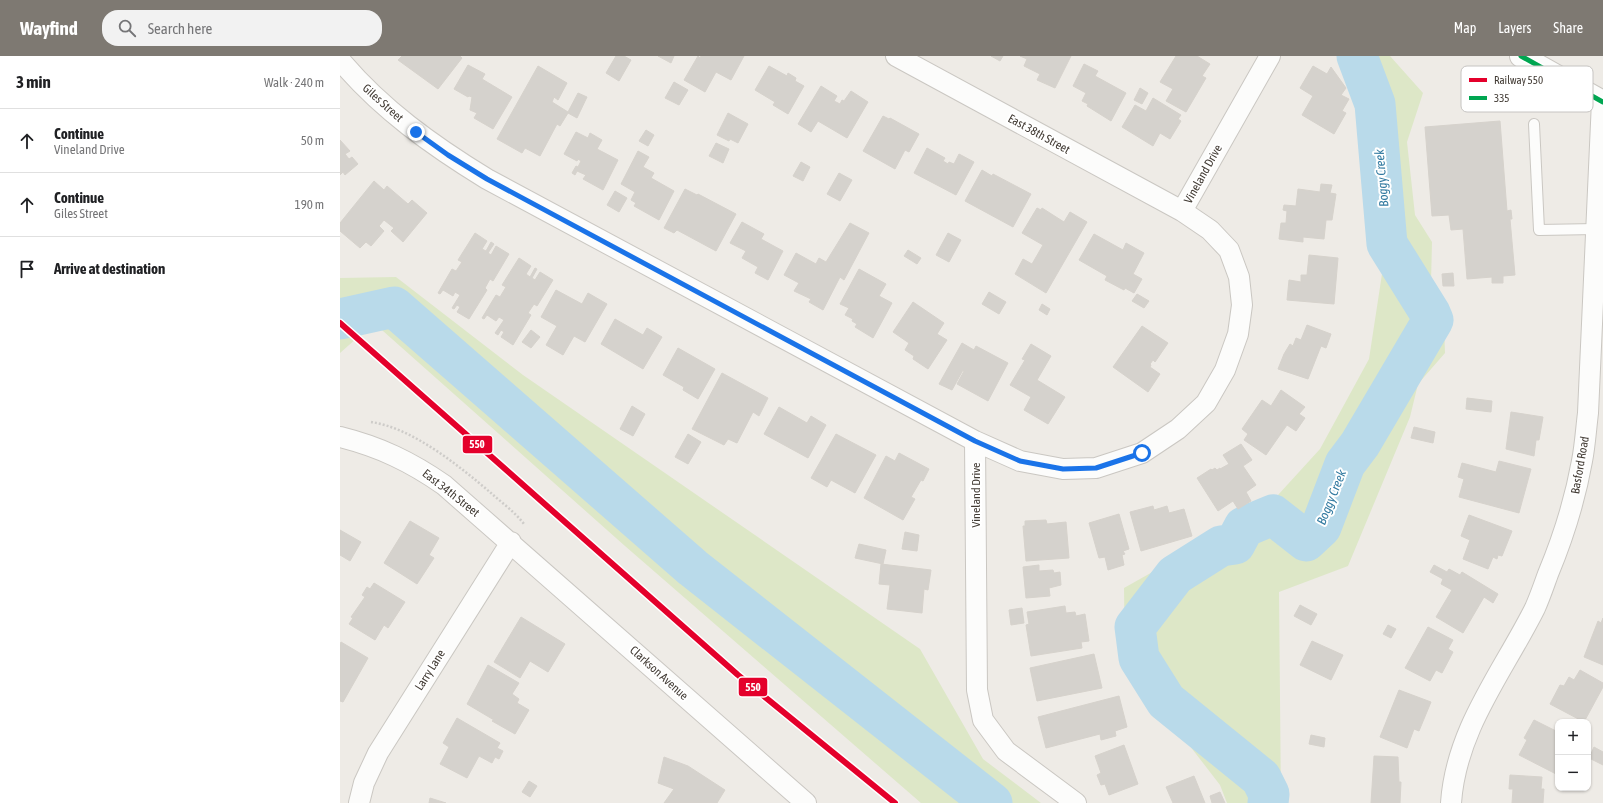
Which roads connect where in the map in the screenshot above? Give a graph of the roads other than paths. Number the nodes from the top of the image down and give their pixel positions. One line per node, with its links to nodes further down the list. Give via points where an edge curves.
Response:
1 (896, 56): 9 (street, East 38th Street)
2 (1270, 56): 9 (street, Vineland Drive)
3 (1521, 56): 5 (street)
4 (340, 60): 12 (street, Giles Street, via 383,105 410,127 487,179)
5 (1539, 66)
6 (1593, 97): 7 (street)
7 (1602, 102): 10 (street, Basford Road)
8 (1534, 124): 10 (lane, via 1539,230)
9 (1182, 211): 12 (street, Vineland Drive, via 1210,230 1229,250 1239,277 1242,305 1238,334 1225,370 1206,403 1178,429 1142,453 1096,468 1063,469 1020,461)
10 (1596, 229): 17 (street, Basford Road, via 1588,413 1582,460 1572,506 1557,553 1535,607 1490,685 1469,729 1456,766)
11 (340, 437): 13 (street, East 34th Street, via 366,443 421,469 444,485)
12 (975, 441): 16 (street, Vineland Drive, via 977,690 983,720 1006,751)
13 (511, 542): 14 (street, Clarkson Avenue); 15 (street, Larry Lane, via 378,753 364,783)
14 (794, 799)
15 (359, 803)
16 (1076, 803)
17 (1451, 803)

